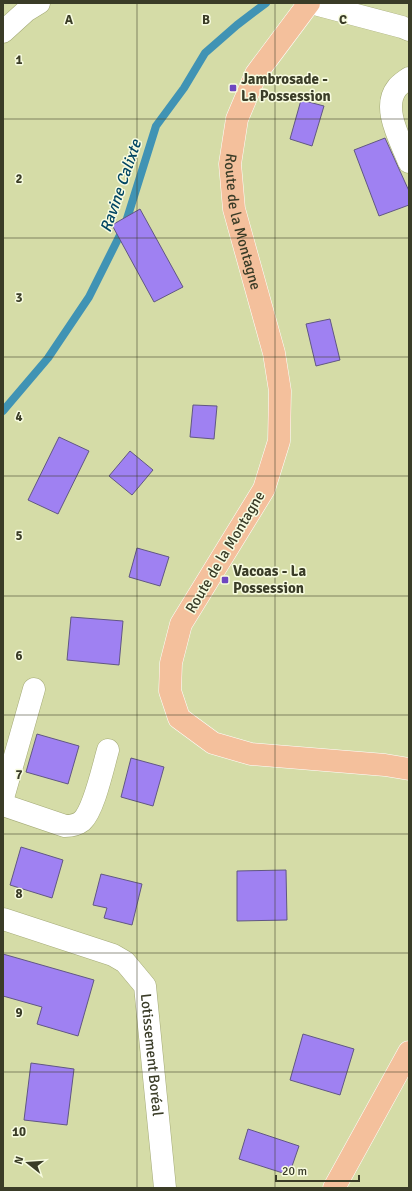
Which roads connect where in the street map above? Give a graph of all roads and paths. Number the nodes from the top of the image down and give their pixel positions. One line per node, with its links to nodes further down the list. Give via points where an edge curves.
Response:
1 (39, 3): 4 (street)
2 (310, 3): 3 (street); 9 (main road, Route de la Montagne, via 256,74 237,119 230,164 234,209 274,352 280,391 279,441 264,489 181,624 170,663 170,691 179,718 213,743 251,754)
3 (409, 30)
4 (3, 32)
5 (409, 78): 6 (street, via 397,88 391,100 391,113)
6 (409, 162)
7 (34, 689): 10 (street)
8 (108, 750): 11 (street, via 89,812 82,821 73,826 65,826)
9 (409, 769)
10 (3, 798)
11 (3, 804)
12 (3, 919): 14 (street, Lotissement Boréal, via 113,955 125,962 145,986)
13 (409, 1052): 15 (main road)
14 (163, 1187)
15 (334, 1188)

